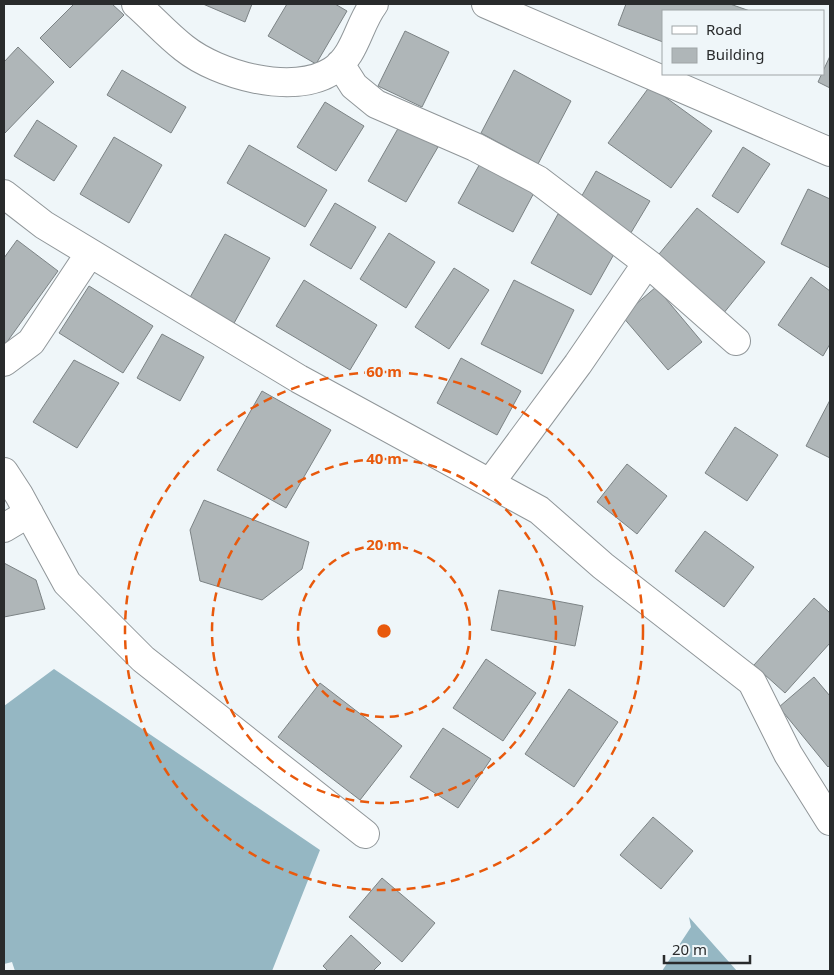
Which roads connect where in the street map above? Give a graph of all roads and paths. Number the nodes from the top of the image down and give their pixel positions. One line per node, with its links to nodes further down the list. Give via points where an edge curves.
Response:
1 (136, 4): 4 (street, via 184,49 223,71 269,81 301,82 332,71)
2 (374, 4): 4 (street, via 353,49)
3 (486, 4): 5 (street)
4 (340, 64): 8 (street, via 354,86 376,104 475,147 538,180)
5 (830, 152)
6 (4, 194): 7 (street, via 44,225)
7 (90, 253): 10 (street, via 31,342); 12 (street, via 299,379)
8 (647, 263): 9 (street); 12 (street, via 578,364)
9 (736, 341)
10 (4, 362)
11 (4, 472): 13 (street)
12 (490, 483): 15 (street, via 539,510 603,566 752,682 788,754)
13 (29, 513): 14 (street); 16 (street, via 67,583 142,659)
14 (4, 528)
15 (830, 821)
16 (365, 834)

